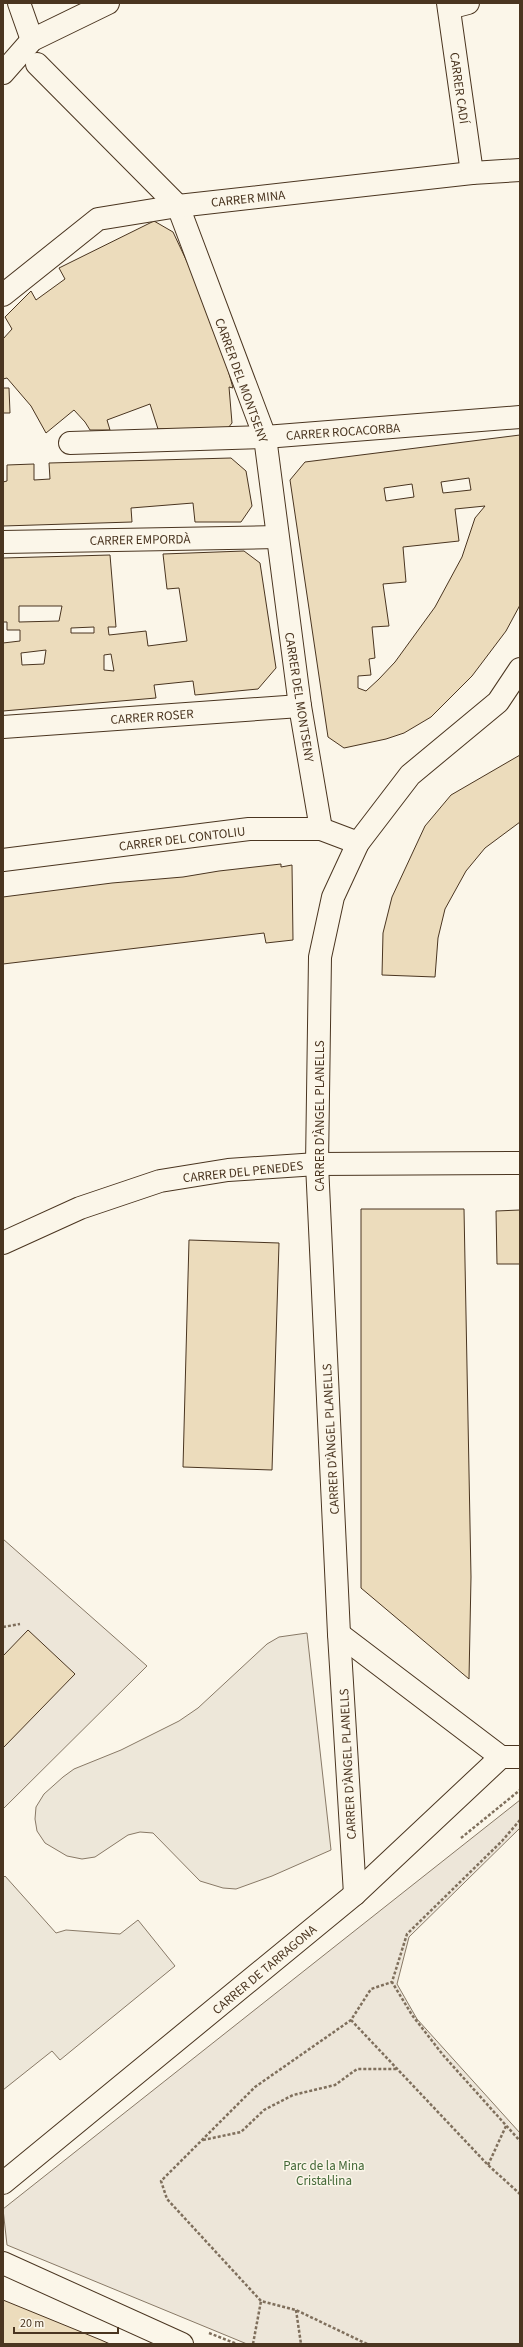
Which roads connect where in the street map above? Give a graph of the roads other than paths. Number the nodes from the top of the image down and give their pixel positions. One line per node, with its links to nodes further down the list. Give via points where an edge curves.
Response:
1 (19, 3): 4 (street)
2 (108, 3): 4 (street)
3 (455, 5): 8 (street, CARRER CADÍ)
4 (32, 40): 6 (street)
5 (37, 64): 9 (street, CARRER DEL MONTSENY)
6 (3, 73)
7 (520, 170): 8 (street, CARRER MINA)
8 (472, 173): 9 (street, CARRER MINA)
9 (178, 206): 10 (street, CARRER MINA, via 98,219); 12 (street, CARRER DEL MONTSENY)
10 (3, 295)
11 (520, 417): 12 (street, CARRER ROCACORBA)
12 (265, 437): 13 (street, CARRER ROCACORBA); 14 (street, CARRER DEL MONTSENY)
13 (70, 444)
14 (277, 537): 15 (street, CARRER EMPORDÀ); 19 (street, CARRER DEL MONTSENY)
15 (3, 542)
16 (520, 670): 18 (street, CARRER D'ÀNGEL PLANELLS)
17 (520, 694): 18 (street)
18 (498, 702): 22 (street, CARRER D'ÀNGEL PLANELLS, via 410,775)
19 (300, 706): 20 (street, CARRER ROSER); 21 (street, CARRER DEL MONTSENY)
20 (3, 727)
21 (321, 829): 22 (street, CARRER DEL CONTOLIU); 23 (street, CARRER DEL CONTOLIU, via 249,829)
22 (358, 844): 25 (street, CARRER D'ÀNGEL PLANELLS, via 333,898 320,957)
23 (3, 860)
24 (520, 1163): 25 (street, CARRER DEL PENEDES)
25 (317, 1164): 26 (street, CARRER DEL PENEDES, via 228,1170 160,1181 80,1208); 27 (street, CARRER D'ÀNGEL PLANELLS)
26 (3, 1243)
27 (339, 1634): 28 (street); 29 (street, CARRER D'ÀNGEL PLANELLS)
28 (511, 1757): 29 (street, CARRER DE TARRAGONA)
29 (355, 1894): 30 (street, CARRER DE TARRAGONA)
30 (3, 2183)
31 (3, 2263): 32 (street)
32 (182, 2344)

